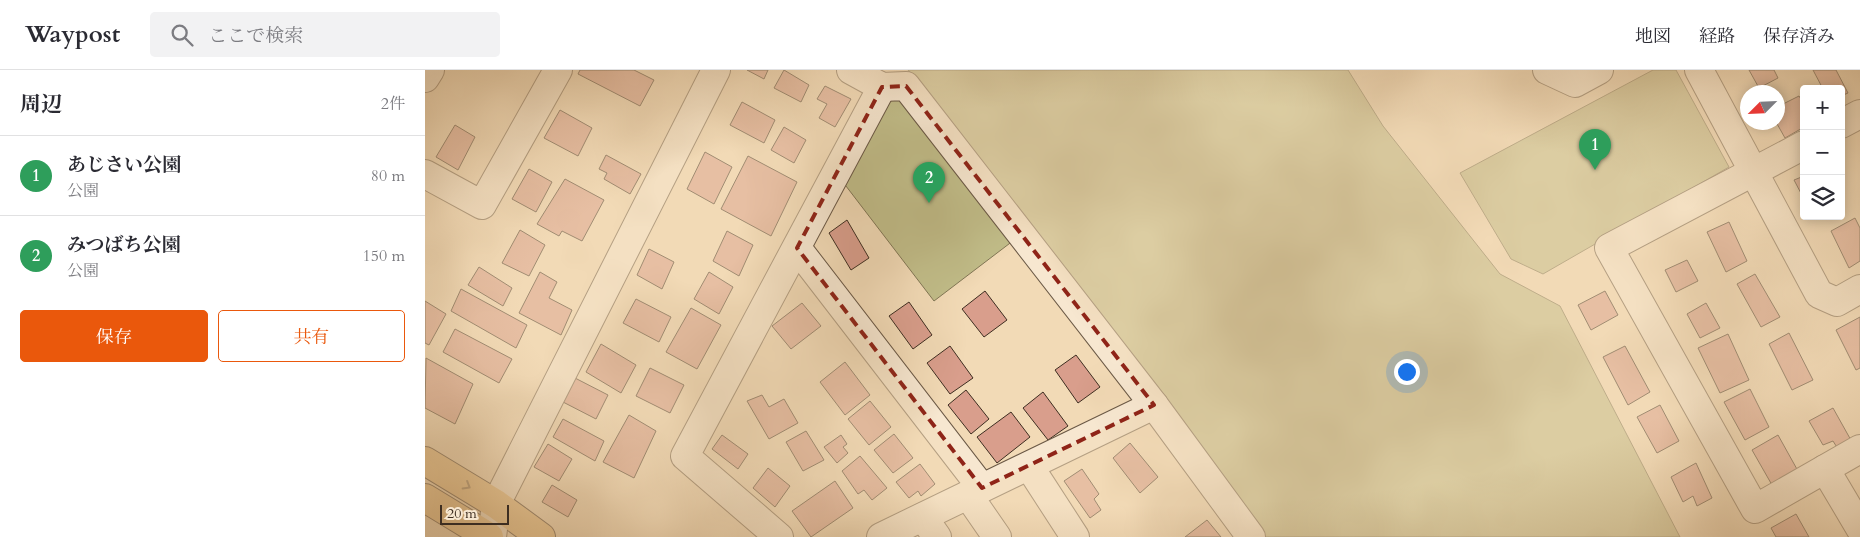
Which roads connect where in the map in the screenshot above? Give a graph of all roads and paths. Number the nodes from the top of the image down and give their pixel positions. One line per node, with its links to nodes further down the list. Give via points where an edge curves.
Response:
1 (430, 70): 8 (street)
2 (558, 70): 14 (street, via 482,205)
3 (716, 70): 24 (street)
4 (851, 70): 9 (street)
5 (1547, 70): 6 (street, via 1575,83)
6 (1599, 70)
7 (1699, 70): 13 (street)
8 (425, 78)
9 (882, 87): 15 (street); 17 (street, via 907,86)
10 (1860, 114): 11 (street)
11 (1845, 122)
12 (1800, 147): 13 (street)
13 (1754, 173): 16 (street, via 1819,294 1837,302); 21 (street, via 1609,248 1755,509)
14 (425, 174)
15 (797, 248): 22 (street); 29 (street, via 685,456)
16 (1860, 289)
17 (1154, 405): 20 (street); 33 (street)
18 (1860, 449): 21 (street)
19 (425, 461): 24 (main road, one-way to 24)
20 (1029, 466): 22 (street); 32 (street)
21 (1825, 468): 26 (street)
22 (975, 492): 25 (street); 31 (street)
23 (425, 498): 27 (main road)
24 (496, 504): 27 (street); 28 (main road)
25 (930, 527): 30 (street)
26 (1860, 528)
27 (490, 537)
28 (541, 537)
29 (779, 537)
30 (881, 537)
31 (997, 537)
32 (1075, 537)
33 (1251, 537)

